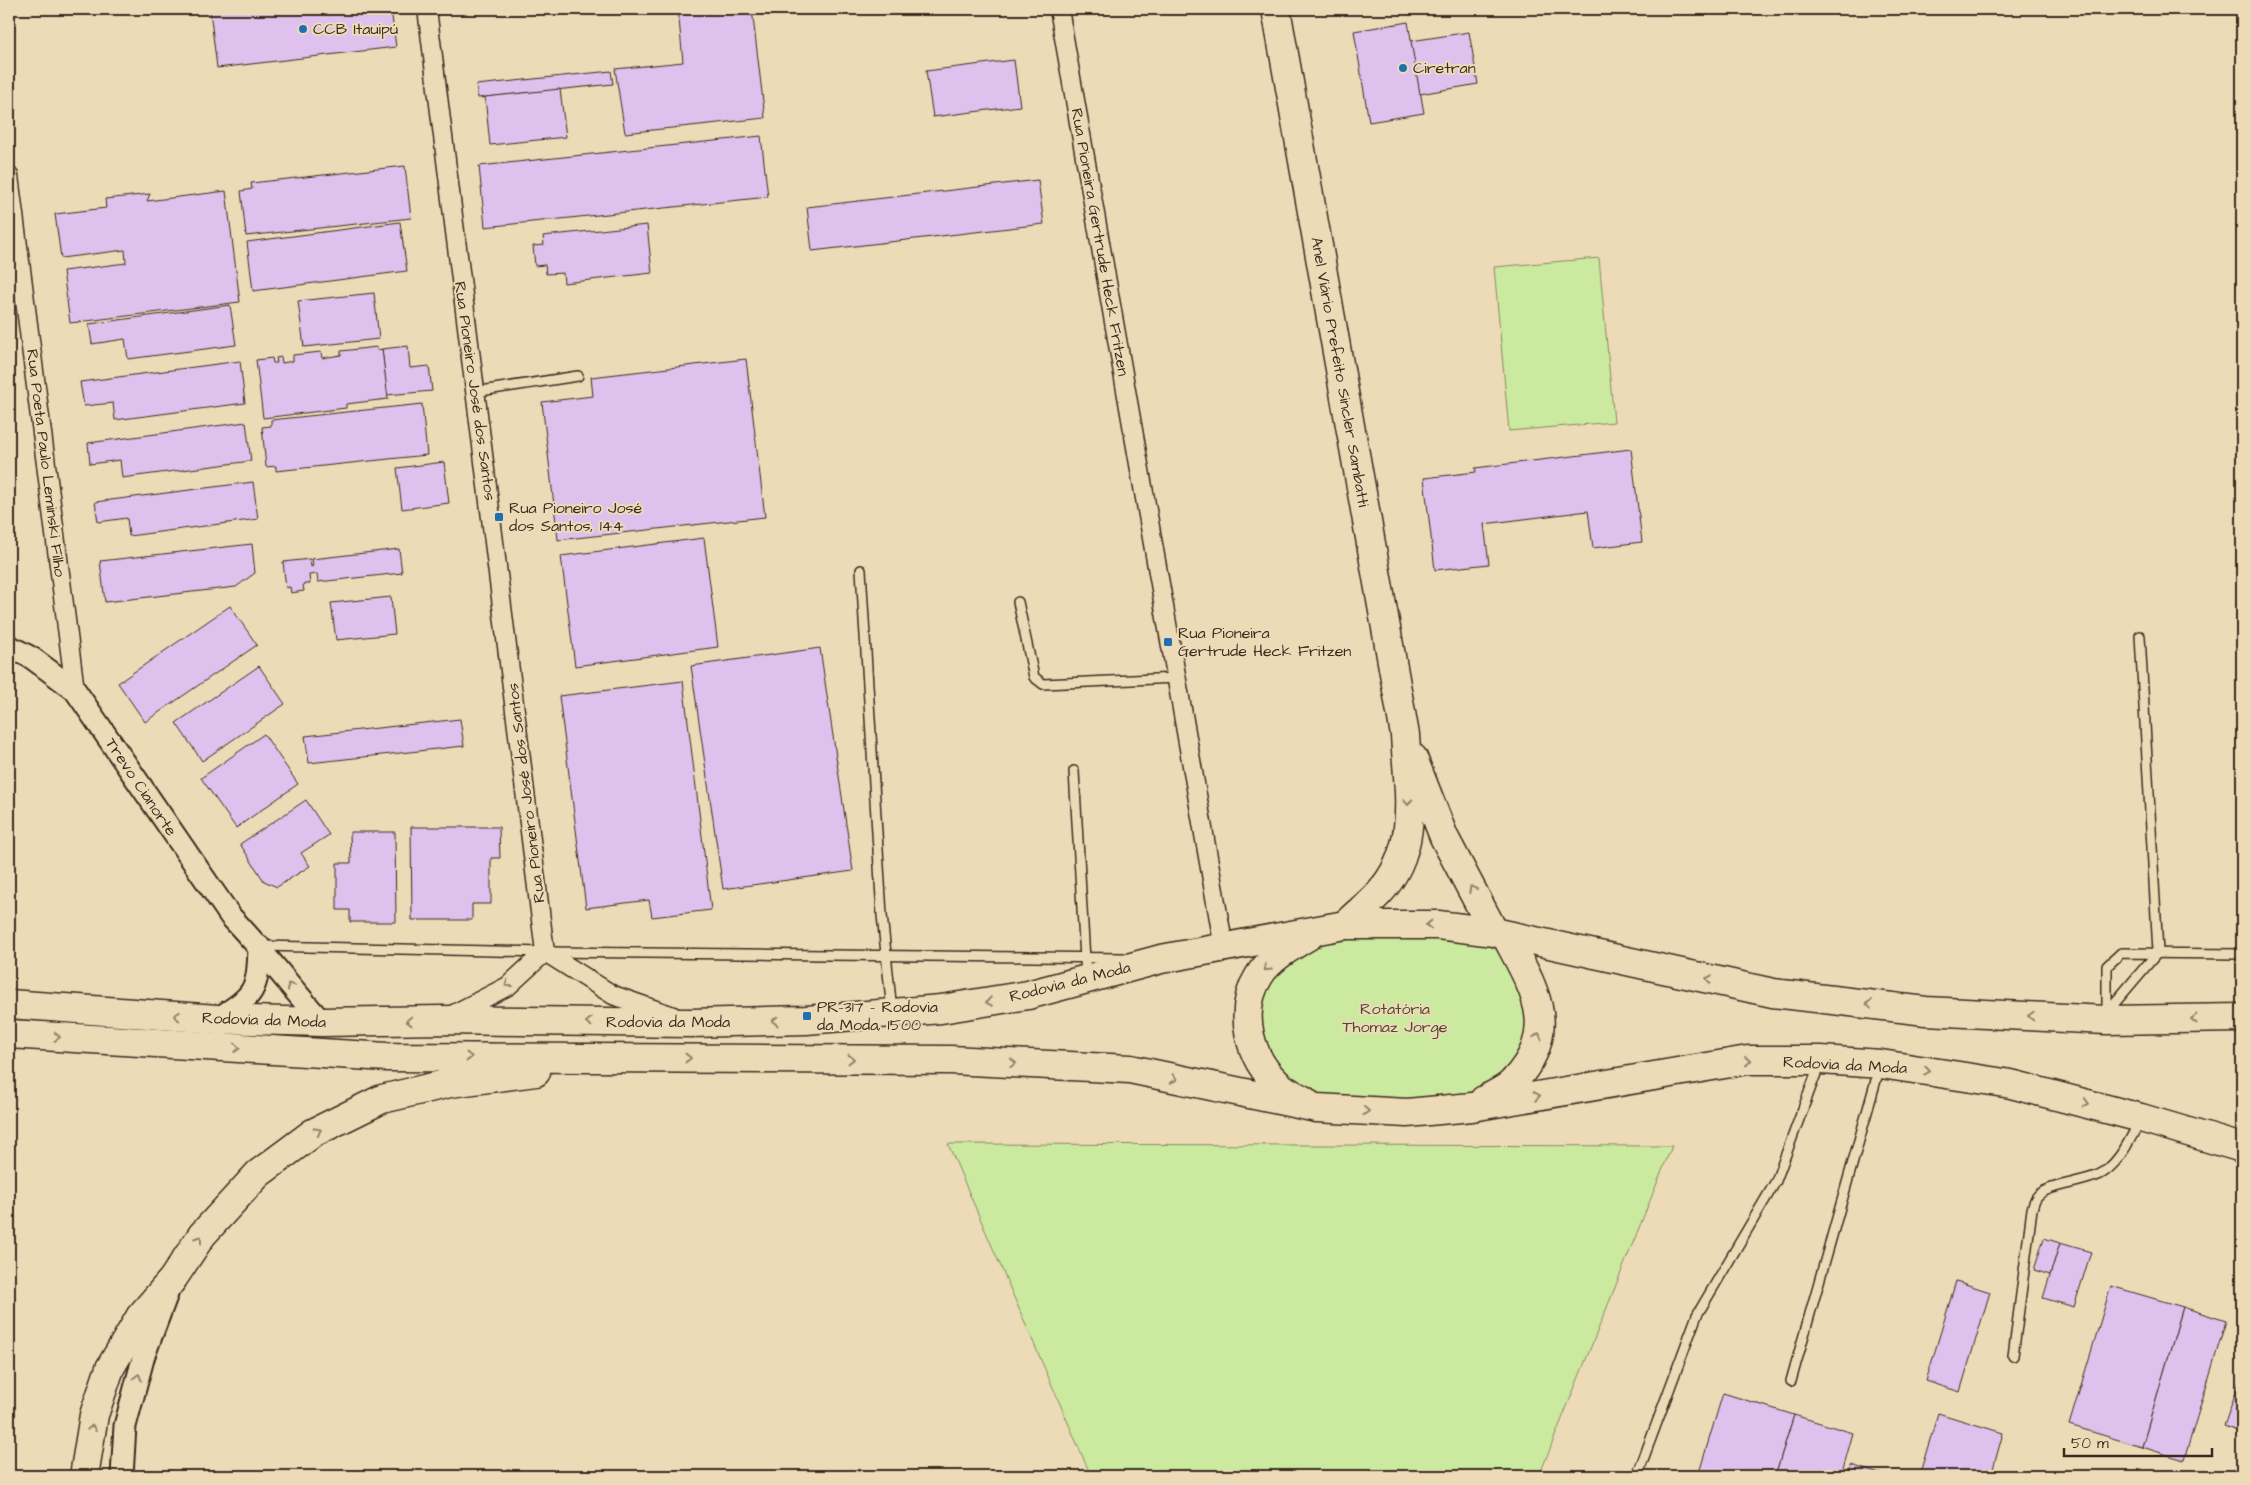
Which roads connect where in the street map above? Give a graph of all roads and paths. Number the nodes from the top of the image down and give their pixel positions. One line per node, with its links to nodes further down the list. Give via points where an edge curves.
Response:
1 (426, 9): 6 (street, Rua Pioneiro José dos Santos)
2 (1060, 9): 11 (street, Rua Pioneira Gertrude Heck Fritzen)
3 (1276, 9): 13 (highway, Anel Viário Prefeito Sincler Sambatti)
4 (9, 176): 12 (street, Rua Poeta Paulo Leminski Filho)
5 (578, 376): 6 (lane)
6 (474, 392): 19 (street, Rua Pioneiro José dos Santos, via 494,528)
7 (861, 570): 22 (lane)
8 (1018, 602): 11 (lane, via 1034,677 1043,684)
9 (2140, 636): 20 (lane)
10 (9, 646): 12 (street, Trevo Cianorte, via 32,658)
11 (1177, 678): 18 (street, Rua Pioneira Gertrude Heck Fritzen)
12 (75, 690): 17 (street, Trevo Cianorte, via 231,917)
13 (1404, 736): 15 (highway, Anel Viário Prefeito Sincler Sambatti, one-way to 15, via 1410,825 1400,860 1380,892); 16 (highway, Anel Viário Prefeito Sincler Sambatti, one-way to 13, via 1444,837)
14 (1074, 770): 23 (lane)
15 (1332, 927): 16 (highway, one-way to 15, via 1438,925); 18 (highway, Rodovia da Moda); 37 (highway, Anel Viário Prefeito Sincler Sambatti, one-way to 37, via 1288,948 1259,976 1249,1003 1249,1034 1258,1061 1279,1086)
16 (1500, 934): 26 (highway, one-way to 16, via 1926,1011 1773,993); 36 (highway, Anel Viário Prefeito Sincler Sambatti, one-way to 16, via 1512,1084 1529,1060 1540,1034 1537,996)
17 (259, 946): 19 (lane); 28 (street, via 254,990 242,1003); 30 (street, Trevo Cianorte, one-way to 17)
18 (1224, 948): 23 (highway, Rodovia da Moda)
19 (545, 952): 22 (lane); 29 (street, one-way to 29, via 508,986); 31 (street, via 614,995)
20 (2158, 952): 21 (lane); 26 (lane); 26 (lane, via 2121,953 2112,959 2107,966)
21 (2242, 954)
22 (885, 956): 23 (lane); 25 (lane)
23 (1085, 969): 25 (highway, Rodovia da Moda, one-way to 25, via 1028,995)
24 (9, 1004): 28 (highway, Rodovia da Moda, one-way to 24)
25 (893, 1013): 31 (highway, Rodovia da Moda, one-way to 31, via 806,1020)
26 (2107, 1016): 27 (highway, one-way to 26)
27 (2242, 1018)
28 (217, 1020): 30 (highway, Rodovia da Moda)
29 (441, 1020): 30 (highway, Rodovia da Moda, one-way to 30); 31 (highway, Rodovia da Moda, one-way to 29)
30 (322, 1022)
31 (690, 1023)
32 (9, 1034): 33 (highway, Rodovia da Moda, one-way to 33, via 387,1057)
33 (640, 1058): 37 (highway, Rodovia da Moda, one-way to 37, via 951,1060 1130,1069); 40 (highway, one-way to 33, via 202,1235 258,1174 313,1133 382,1099 450,1083)
34 (1821, 1060): 35 (highway, Rodovia da Moda); 36 (highway, Rodovia da Moda, one-way to 34, via 1748,1060); 45 (lane, via 1776,1181 1697,1315)
35 (1881, 1064): 38 (highway, Rodovia da Moda, one-way to 38, via 2011,1084); 42 (lane)
36 (1472, 1107): 37 (highway, one-way to 36, via 1407,1113)
37 (1317, 1108)
38 (2141, 1118): 39 (highway, Rodovia da Moda); 41 (lane, via 2129,1143 2106,1171 2036,1197)
39 (2242, 1148)
40 (172, 1280): 43 (highway, one-way to 40, via 94,1415 110,1368 140,1317); 44 (street, one-way to 40, via 125,1426 144,1355)
41 (2013, 1356)
42 (1791, 1381)
43 (84, 1476)
44 (122, 1476)
45 (1637, 1476)

